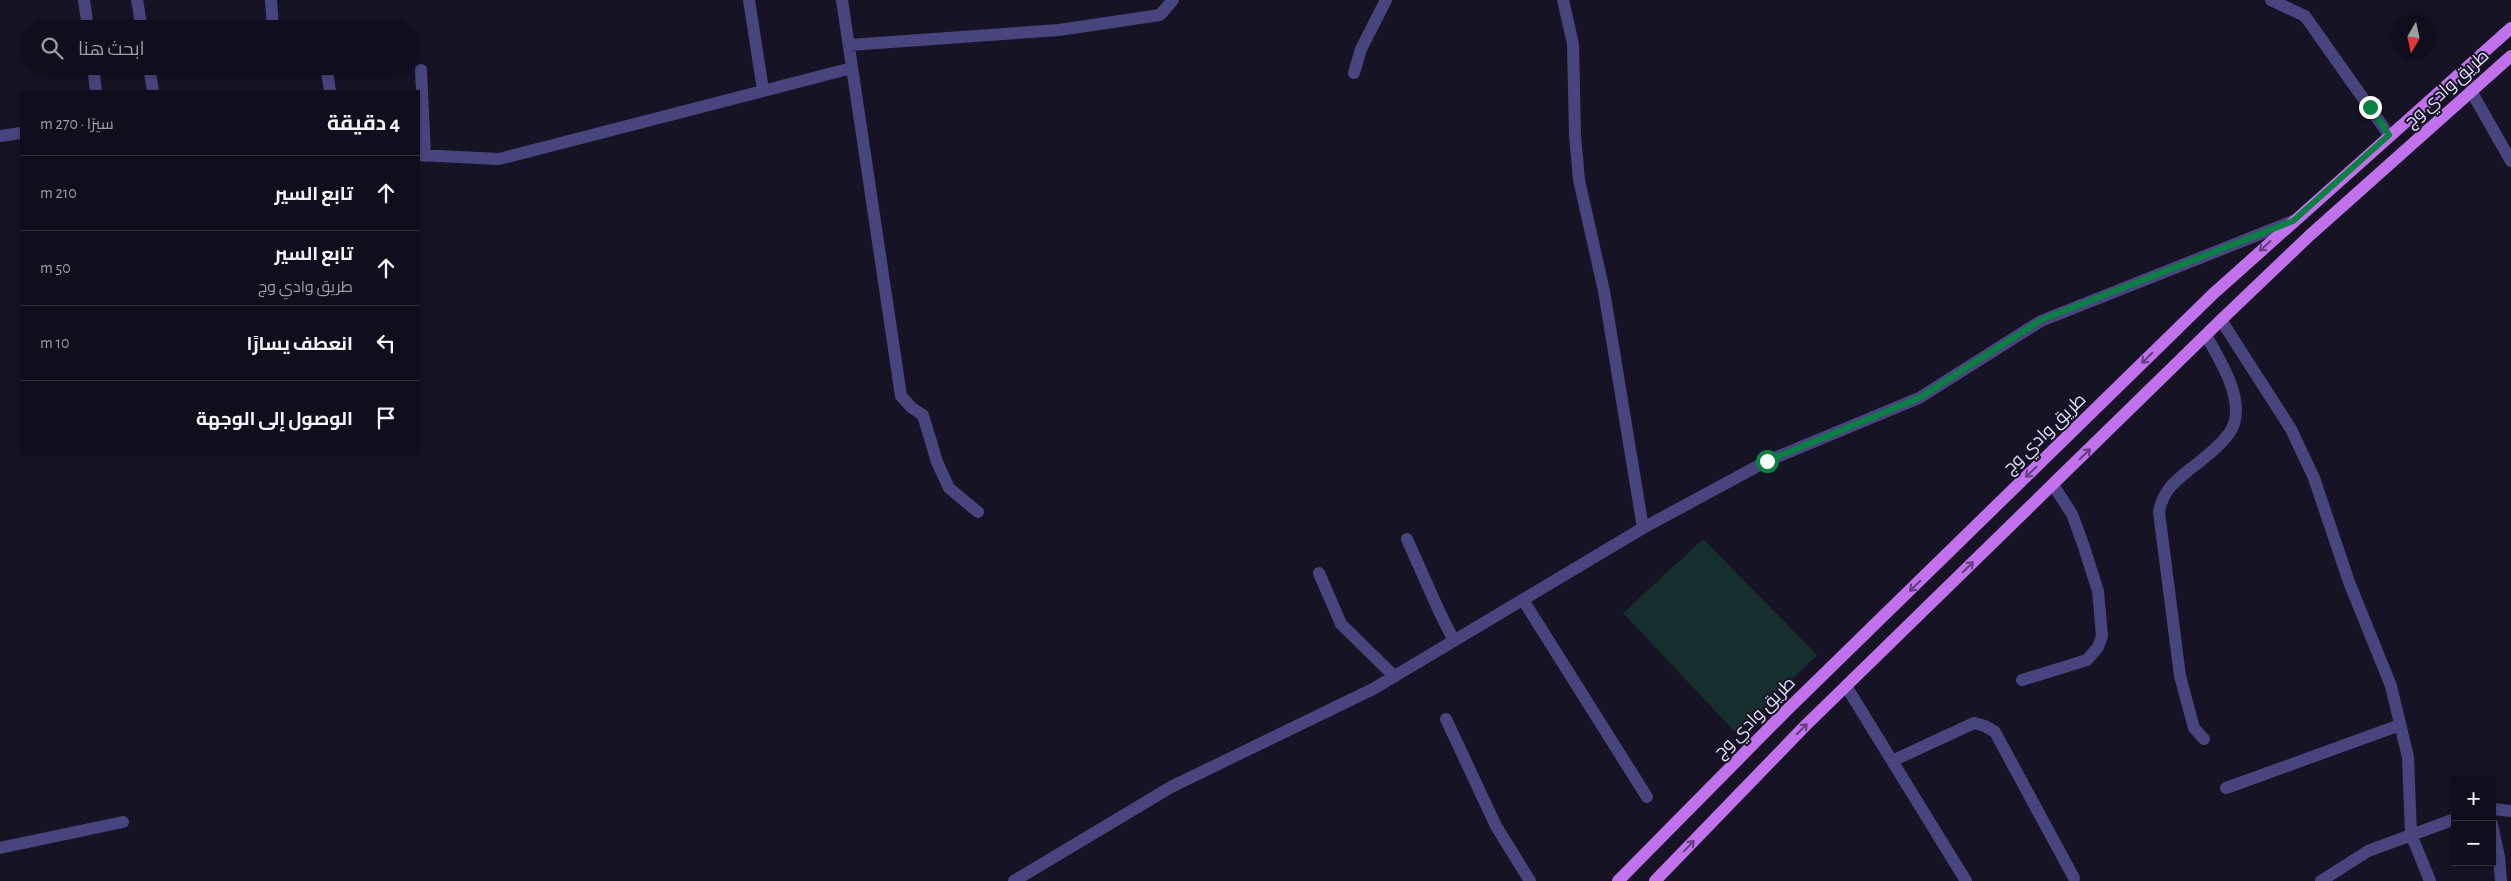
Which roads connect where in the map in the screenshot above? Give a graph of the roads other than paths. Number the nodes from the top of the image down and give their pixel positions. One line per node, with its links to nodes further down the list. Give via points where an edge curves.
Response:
1 (84, 0): 10 (street)
2 (137, 0): 11 (street)
3 (271, 0): 12 (street)
4 (749, 0): 25 (street)
5 (842, 0): 14 (street)
6 (1173, 0): 14 (street, via 1160,15 1058,30)
7 (1386, 0): 18 (street)
8 (1563, 0): 37 (street, via 1573,44 1579,180 1604,291)
9 (2271, 0): 28 (street, via 2305,16)
10 (87, 20)
11 (140, 20)
12 (272, 20)
13 (2511, 28): 28 (main road, طريق وادي وج)
14 (848, 45): 16 (street)
15 (2511, 56): 26 (main road, طريق وادي وج)
16 (852, 68): 25 (street); 36 (street, via 901,396 923,415 936,462 949,488)
17 (421, 70): 30 (street)
18 (1354, 72)
19 (94, 75): 22 (street)
20 (150, 75): 23 (street)
21 (327, 75): 24 (street)
22 (96, 90)
23 (153, 90)
24 (330, 90)
25 (763, 90): 30 (street, via 499,159)
26 (2471, 91): 31 (street); 33 (main road, طريق وادي وج)
27 (20, 133): 29 (street)
28 (2389, 135): 32 (main road, طريق وادي وج)
29 (0, 136)
30 (422, 155)
31 (2511, 161)
32 (2293, 221): 37 (street, via 2041,320 1919,398 1767,461); 61 (main road, طريق وادي وج, one-way to 61, via 2213,294 1787,710)
33 (2221, 320): 34 (main road, طريق وادي وج); 46 (street, via 2290,429 2314,478 2349,582 2391,686)
34 (2206, 335): 35 (main road, طريق وادي وج, one-way to 34); 47 (street, via 2229,377 2235,410 2234,425 2213,450 2168,486 2159,512 2180,676 2194,728)
35 (2053, 485): 43 (street, via 2072,514 2084,544 2098,591 2102,636 2087,660); 44 (main road, طريق وادي وج, one-way to 35)
36 (978, 512)
37 (1643, 528): 40 (street)
38 (1407, 539): 41 (street)
39 (1319, 574): 42 (street, via 1341,624)
40 (1523, 600): 41 (street); 50 (street)
41 (1454, 641): 42 (street)
42 (1394, 676): 59 (street, via 1171,787)
43 (2022, 680)
44 (1846, 686): 48 (street); 62 (main road, طريق وادي وج, one-way to 44)
45 (1446, 720): 60 (street, via 1496,826)
46 (2400, 725): 49 (street); 55 (street, via 2408,757)
47 (2204, 739)
48 (1892, 761): 58 (street, via 1974,723 1995,732); 63 (street)
49 (2226, 788)
50 (1647, 797)
51 (2496, 810): 52 (street)
52 (2511, 810)
53 (2451, 820): 55 (street)
54 (123, 822): 57 (street)
55 (2411, 834): 64 (street, via 2368,850); 65 (street)
56 (2496, 843): 66 (street)
57 (0, 848)
58 (2074, 878)
59 (1014, 881)
60 (1530, 881)
61 (1618, 881)
62 (1655, 881)
63 (1966, 881)
64 (2321, 881)
65 (2430, 881)
66 (2501, 881)

